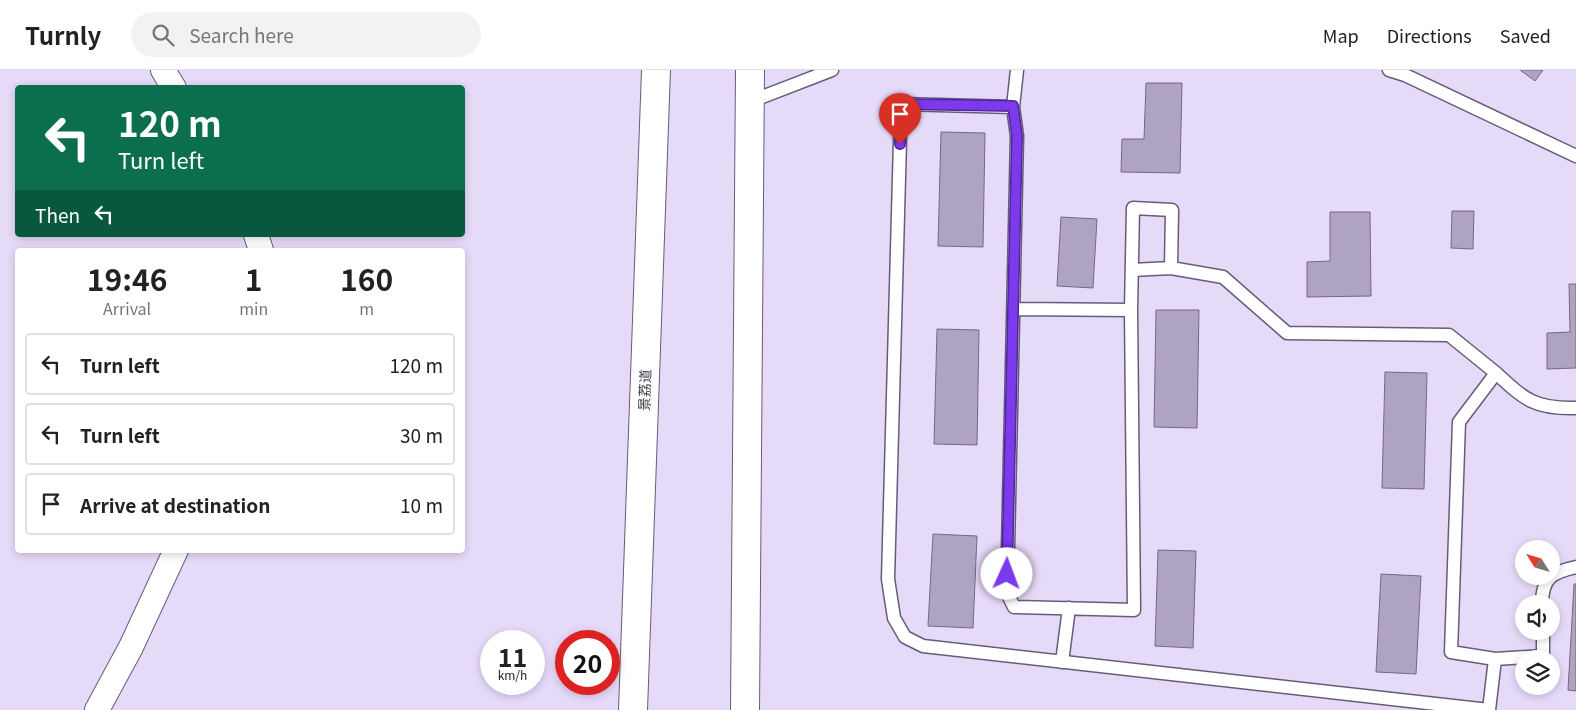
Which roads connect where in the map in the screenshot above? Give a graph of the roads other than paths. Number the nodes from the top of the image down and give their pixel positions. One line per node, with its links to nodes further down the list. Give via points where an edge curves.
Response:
1 (163, 70): 7 (street)
2 (656, 70): 25 (main road, 景荔道)
3 (750, 70): 8 (main road)
4 (832, 70): 8 (lane)
5 (1017, 70): 9 (lane)
6 (1389, 70): 10 (lane)
7 (172, 85)
8 (749, 102): 26 (main road)
9 (1013, 106): 13 (lane, via 1017,136); 23 (lane, via 901,104 888,579 894,618 905,637 923,646)
10 (1576, 156)
11 (1171, 268): 12 (lane); 12 (lane, via 1172,210 1133,208); 15 (lane, via 1223,277 1287,333 1449,335)
12 (1132, 270): 14 (lane)
13 (1014, 309): 14 (lane); 20 (lane, via 1006,592 1014,607)
14 (1131, 310): 20 (lane, via 1134,610)
15 (1496, 373): 16 (lane, via 1519,395 1542,406); 22 (lane, via 1459,422 1451,652)
16 (1576, 408)
17 (175, 553): 24 (street)
18 (1576, 568): 19 (lane, via 1561,570 1546,580)
19 (1542, 595)
20 (1069, 608): 23 (lane)
21 (1543, 640): 22 (lane, via 1543,656)
22 (1495, 659): 27 (lane)
23 (1062, 662): 27 (lane)
24 (97, 710)
25 (633, 710)
26 (745, 710)
27 (1489, 710)

